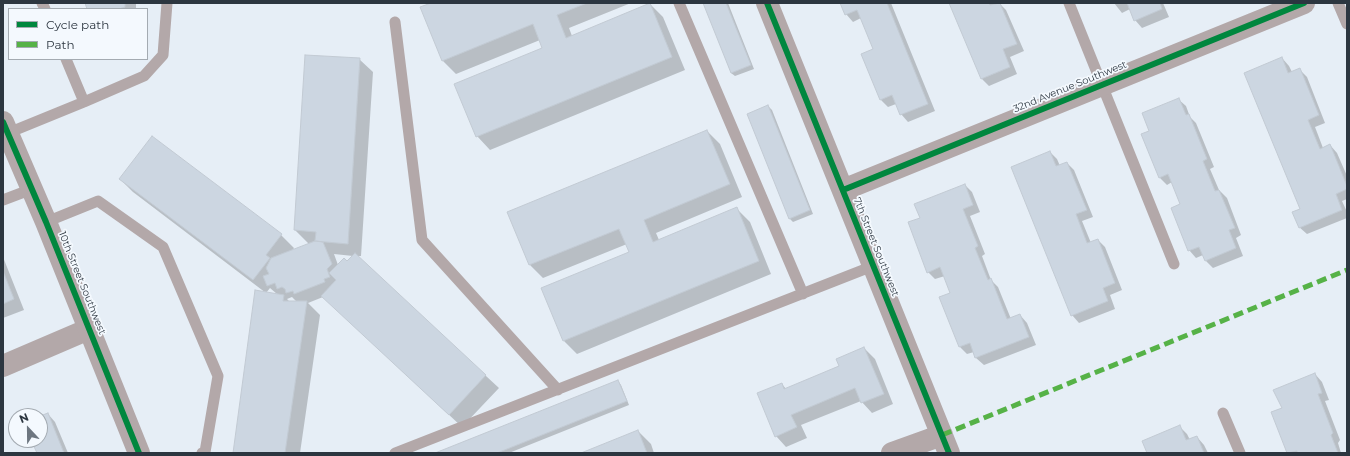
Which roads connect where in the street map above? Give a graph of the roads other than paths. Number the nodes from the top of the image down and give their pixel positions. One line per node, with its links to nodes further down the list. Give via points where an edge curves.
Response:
1 (167, 3): 11 (lane, via 163,55 144,76)
2 (679, 3): 19 (lane)
3 (767, 3): 14 (street, 7th Street Southwest)
4 (1069, 3): 10 (lane)
5 (1304, 3): 10 (street, 32nd Avenue Southwest)
6 (1338, 3): 8 (lane)
7 (395, 22): 22 (lane, via 422,240)
8 (1347, 24)
9 (66, 60): 11 (lane)
10 (1102, 85): 14 (street, 32nd Avenue Southwest); 17 (lane)
11 (84, 102): 12 (lane)
12 (7, 139): 13 (street, 10th Street Southwest)
13 (32, 189): 15 (lane); 16 (street, 10th Street Southwest)
14 (843, 190): 18 (street, 7th Street Southwest)
15 (3, 200)
16 (46, 222): 20 (street, 10th Street Southwest); 26 (lane, via 98,201 163,248 218,376)
17 (1174, 264)
18 (873, 266): 19 (lane); 24 (street, 7th Street Southwest)
19 (803, 294): 22 (lane)
20 (89, 329): 21 (street); 25 (street, 10th Street Southwest)
21 (3, 366)
22 (558, 390): 27 (lane)
23 (1223, 413): 29 (lane)
24 (945, 444): 28 (street)
25 (139, 453)
26 (202, 453)
27 (395, 453)
28 (892, 453)
29 (1240, 453)

